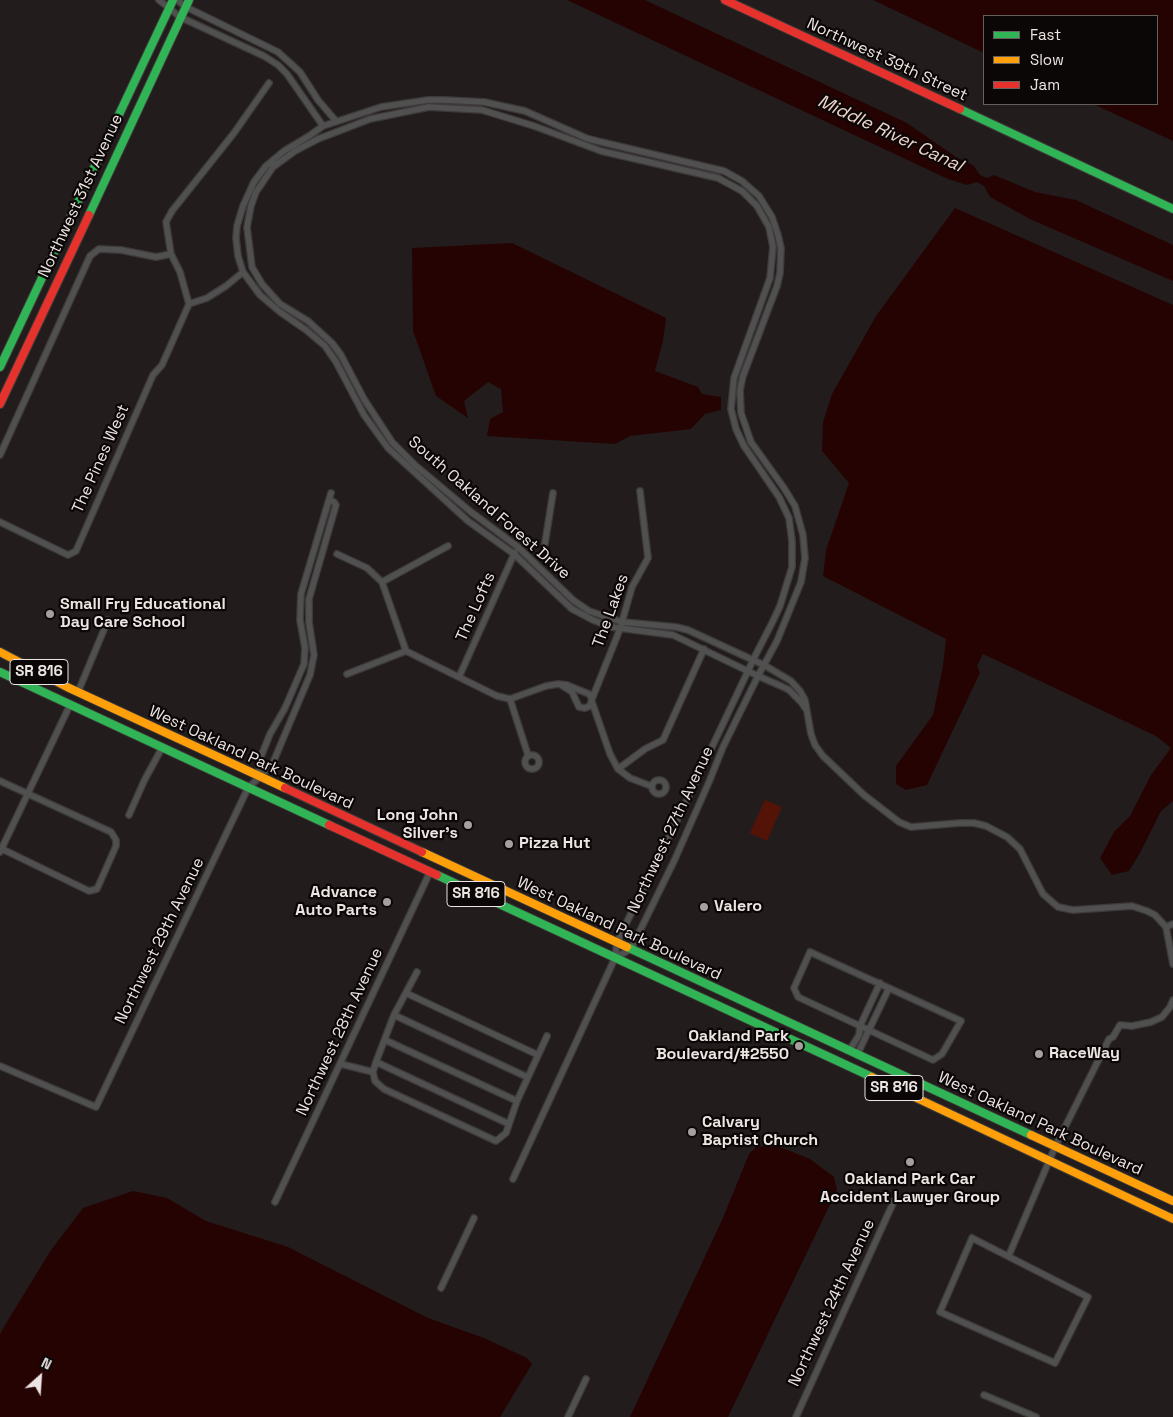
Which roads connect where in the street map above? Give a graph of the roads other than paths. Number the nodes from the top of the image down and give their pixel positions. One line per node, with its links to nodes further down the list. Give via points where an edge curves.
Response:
1 (159, 0): 6 (street)
2 (173, 0): 6 (main road, Northwest 31st Avenue)
3 (177, 0): 5 (street)
4 (725, 0): 11 (main road, Northwest 39th Street)
5 (187, 3): 7 (main road, Northwest 31st Avenue); 9 (street, via 278,52 300,72)
6 (169, 8): 7 (street); 15 (main road, Northwest 31st Avenue)
7 (180, 17): 10 (street, via 264,56 278,66); 16 (main road, Northwest 31st Avenue)
8 (269, 83): 12 (street, via 172,211 166,222)
9 (336, 121): 10 (street, South Oakland Forest Drive); 44 (street, Northwest 27th Avenue, via 381,107 416,101 492,104 525,111 593,140 724,171 759,196 776,226 781,248 780,273 743,376 741,413 751,442 794,506 803,535 805,558 799,591)
10 (323, 126): 13 (street, South Oakland Forest Drive, via 284,150 254,182 243,206 236,235)
11 (1173, 208)
12 (171, 254): 14 (street); 19 (street, via 156,257 99,249 90,256)
13 (243, 272): 14 (street, via 207,298); 18 (street, South Oakland Forest Drive, via 260,295 325,346 364,416)
14 (189, 304): 26 (street, The Pines West, via 162,365 153,375 76,551 68,555)
15 (0, 367)
16 (0, 404)
17 (388, 437): 18 (street); 23 (street, South Oakland Forest Drive); 41 (street, South Oakland Forest Drive, via 332,342 274,298 252,267 247,227 251,206 262,181 284,158 318,139 370,119 429,107 464,108 519,121 601,151 709,174 732,185 746,195 764,216 773,247 768,286 734,378 732,419 744,446 779,497 789,518 792,541 792,567 785,593)
18 (382, 440): 25 (street, South Oakland Forest Drive)
19 (0, 455)
20 (640, 491): 34 (street, The Lakes, via 648,558 632,587)
21 (331, 493): 24 (street)
22 (553, 493): 27 (street)
23 (451, 495): 25 (street); 29 (street, South Oakland Forest Drive)
24 (329, 500): 36 (street, via 336,505 309,599); 37 (street, via 301,594)
25 (445, 501): 31 (street, South Oakland Forest Drive)
26 (0, 522)
27 (545, 543)
28 (448, 546): 32 (street)
29 (518, 547): 31 (street, The Lofts); 34 (street, South Oakland Forest Drive, via 581,606)
30 (337, 554): 32 (street, via 367,568)
31 (514, 554): 35 (street, South Oakland Forest Drive, via 572,609 599,623); 49 (street, The Lofts)
32 (382, 582): 39 (street)
33 (108, 620): 52 (street)
34 (622, 622): 35 (street, The Lakes); 41 (street, South Oakland Forest Drive, via 688,630)
35 (620, 629): 38 (street, South Oakland Forest Drive, via 668,634); 50 (street, The Lakes)
36 (312, 640): 37 (street); 43 (street)
37 (303, 641): 42 (street)
38 (704, 650): 45 (street, South Oakland Forest Drive); 65 (street, via 663,740)
39 (406, 651): 47 (street); 49 (street)
40 (0, 652): 52 (main road, West Oakland Park Boulevard / SR 816)
41 (753, 660): 44 (street, South Oakland Forest Drive); 45 (street, South Oakland Forest Drive)
42 (304, 661): 43 (street); 66 (street, via 286,708 260,759)
43 (314, 662): 66 (street, Northwest 29th Avenue, via 272,765)
44 (764, 665): 48 (street, Northwest 27th Avenue); 61 (street, South Oakland Forest Drive, via 800,691)
45 (748, 671): 48 (street, South Oakland Forest Drive); 79 (street, South Oakland Forest Drive)
46 (0, 672): 54 (main road, West Oakland Park Boulevard / SR 816)
47 (347, 674)
48 (758, 676): 61 (street, South Oakland Forest Drive, via 789,690); 80 (street, Northwest 27th Avenue)
49 (459, 677): 57 (street)
50 (598, 682): 53 (street, The Lakes); 58 (street, The Lakes)
51 (561, 685): 53 (street); 56 (street); 57 (street, via 546,686)
52 (78, 692): 54 (main road); 55 (main road, West Oakland Park Boulevard / SR 816)
53 (585, 693): 56 (street); 58 (street)
54 (50, 696): 59 (main road, West Oakland Park Boulevard / SR 816)
55 (91, 698): 59 (main road); 66 (main road, West Oakland Park Boulevard / SR 816)
56 (576, 698): 60 (street, via 579,706)
57 (510, 699): 64 (street)
58 (592, 700): 60 (street); 62 (street)
59 (70, 705): 63 (main road, West Oakland Park Boulevard / SR 816); 70 (street)
60 (587, 708): 62 (street)
61 (807, 712): 78 (street, South Oakland Forest Drive, via 815,745 823,756 864,795 899,822 911,827 960,823 986,826 1007,837 1020,850 1043,894 1058,907 1074,910 1132,906 1155,915)
62 (596, 715): 65 (street)
63 (162, 748): 69 (main road, West Oakland Park Boulevard / SR 816); 71 (street)
64 (528, 755)
65 (618, 769): 68 (street, via 630,778)
66 (259, 776): 69 (street, Northwest 29th Avenue); 73 (main road, West Oakland Park Boulevard / SR 816)
67 (0, 781): 70 (street)
68 (652, 786)
69 (248, 788): 74 (main road, West Oakland Park Boulevard / SR 816); 100 (street, Northwest 29th Avenue, via 96,1107)
70 (28, 794): 72 (street); 72 (street, via 111,832 116,846 97,889 89,891)
71 (129, 815)
72 (1, 850)
73 (432, 857): 74 (main road); 75 (main road, West Oakland Park Boulevard / SR 816)
74 (405, 860): 76 (main road, West Oakland Park Boulevard / SR 816)
75 (450, 865): 76 (main road, via 439,866); 79 (main road, West Oakland Park Boulevard / SR 816)
76 (430, 872): 81 (main road, West Oakland Park Boulevard / SR 816); 99 (street, Northwest 28th Avenue)
77 (1173, 924): 78 (street)
78 (1166, 927): 82 (street)
79 (617, 942): 80 (main road, West Oakland Park Boulevard / SR 816); 81 (street, South Oakland Forest Drive)
80 (630, 949): 81 (street); 93 (main road, West Oakland Park Boulevard / SR 816)
81 (615, 958): 96 (main road, West Oakland Park Boulevard / SR 816); 108 (street)
82 (1173, 964)
83 (417, 972): 86 (street)
84 (880, 983): 85 (street); 89 (street); 89 (street, via 810,952 794,988 798,997)
85 (889, 988): 90 (street); 90 (street, via 961,1021 942,1054 933,1060)
86 (406, 993): 88 (street); 95 (street)
87 (1173, 1000): 106 (street, via 1162,1017 1132,1026 1120,1025 1109,1039)
88 (394, 1015): 92 (street); 103 (street)
89 (860, 1026): 90 (street); 93 (street, via 859,1035)
90 (868, 1030): 94 (street)
91 (547, 1036): 95 (street)
92 (385, 1040): 98 (street); 104 (street)
93 (849, 1051): 94 (main road, West Oakland Park Boulevard / SR 816)
94 (857, 1054): 96 (main road, via 846,1061); 97 (main road, West Oakland Park Boulevard / SR 816)
95 (538, 1055): 103 (street)
96 (833, 1060): 101 (main road, West Oakland Park Boulevard / SR 816)
97 (871, 1061): 101 (main road, via 860,1061); 106 (main road, West Oakland Park Boulevard / SR 816)
98 (376, 1062): 102 (street); 105 (street)
99 (340, 1064): 102 (street); 111 (street, Northwest 28th Avenue)
100 (0, 1066)
101 (850, 1068): 107 (main road, West Oakland Park Boulevard / SR 816)
102 (373, 1072): 105 (street, via 375,1081 384,1090 496,1141 506,1133)
103 (527, 1077): 104 (street)
104 (517, 1101): 105 (street)
105 (509, 1124)
106 (1055, 1147): 107 (street); 110 (main road, West Oakland Park Boulevard / SR 816)
107 (1050, 1160): 112 (main road, West Oakland Park Boulevard / SR 816); 114 (street)
108 (513, 1179)
109 (894, 1201): 119 (street, Northwest 24th Avenue)
110 (1173, 1201)
111 (275, 1202)
112 (1170, 1217)
113 (474, 1218): 115 (street)
114 (1009, 1255): 114 (street, via 1088,1297 1055,1363 940,1312 972,1238)
115 (441, 1288)
116 (586, 1379): 118 (street)
117 (984, 1395): 120 (street)
118 (568, 1417)
119 (796, 1417)
120 (1036, 1417)

